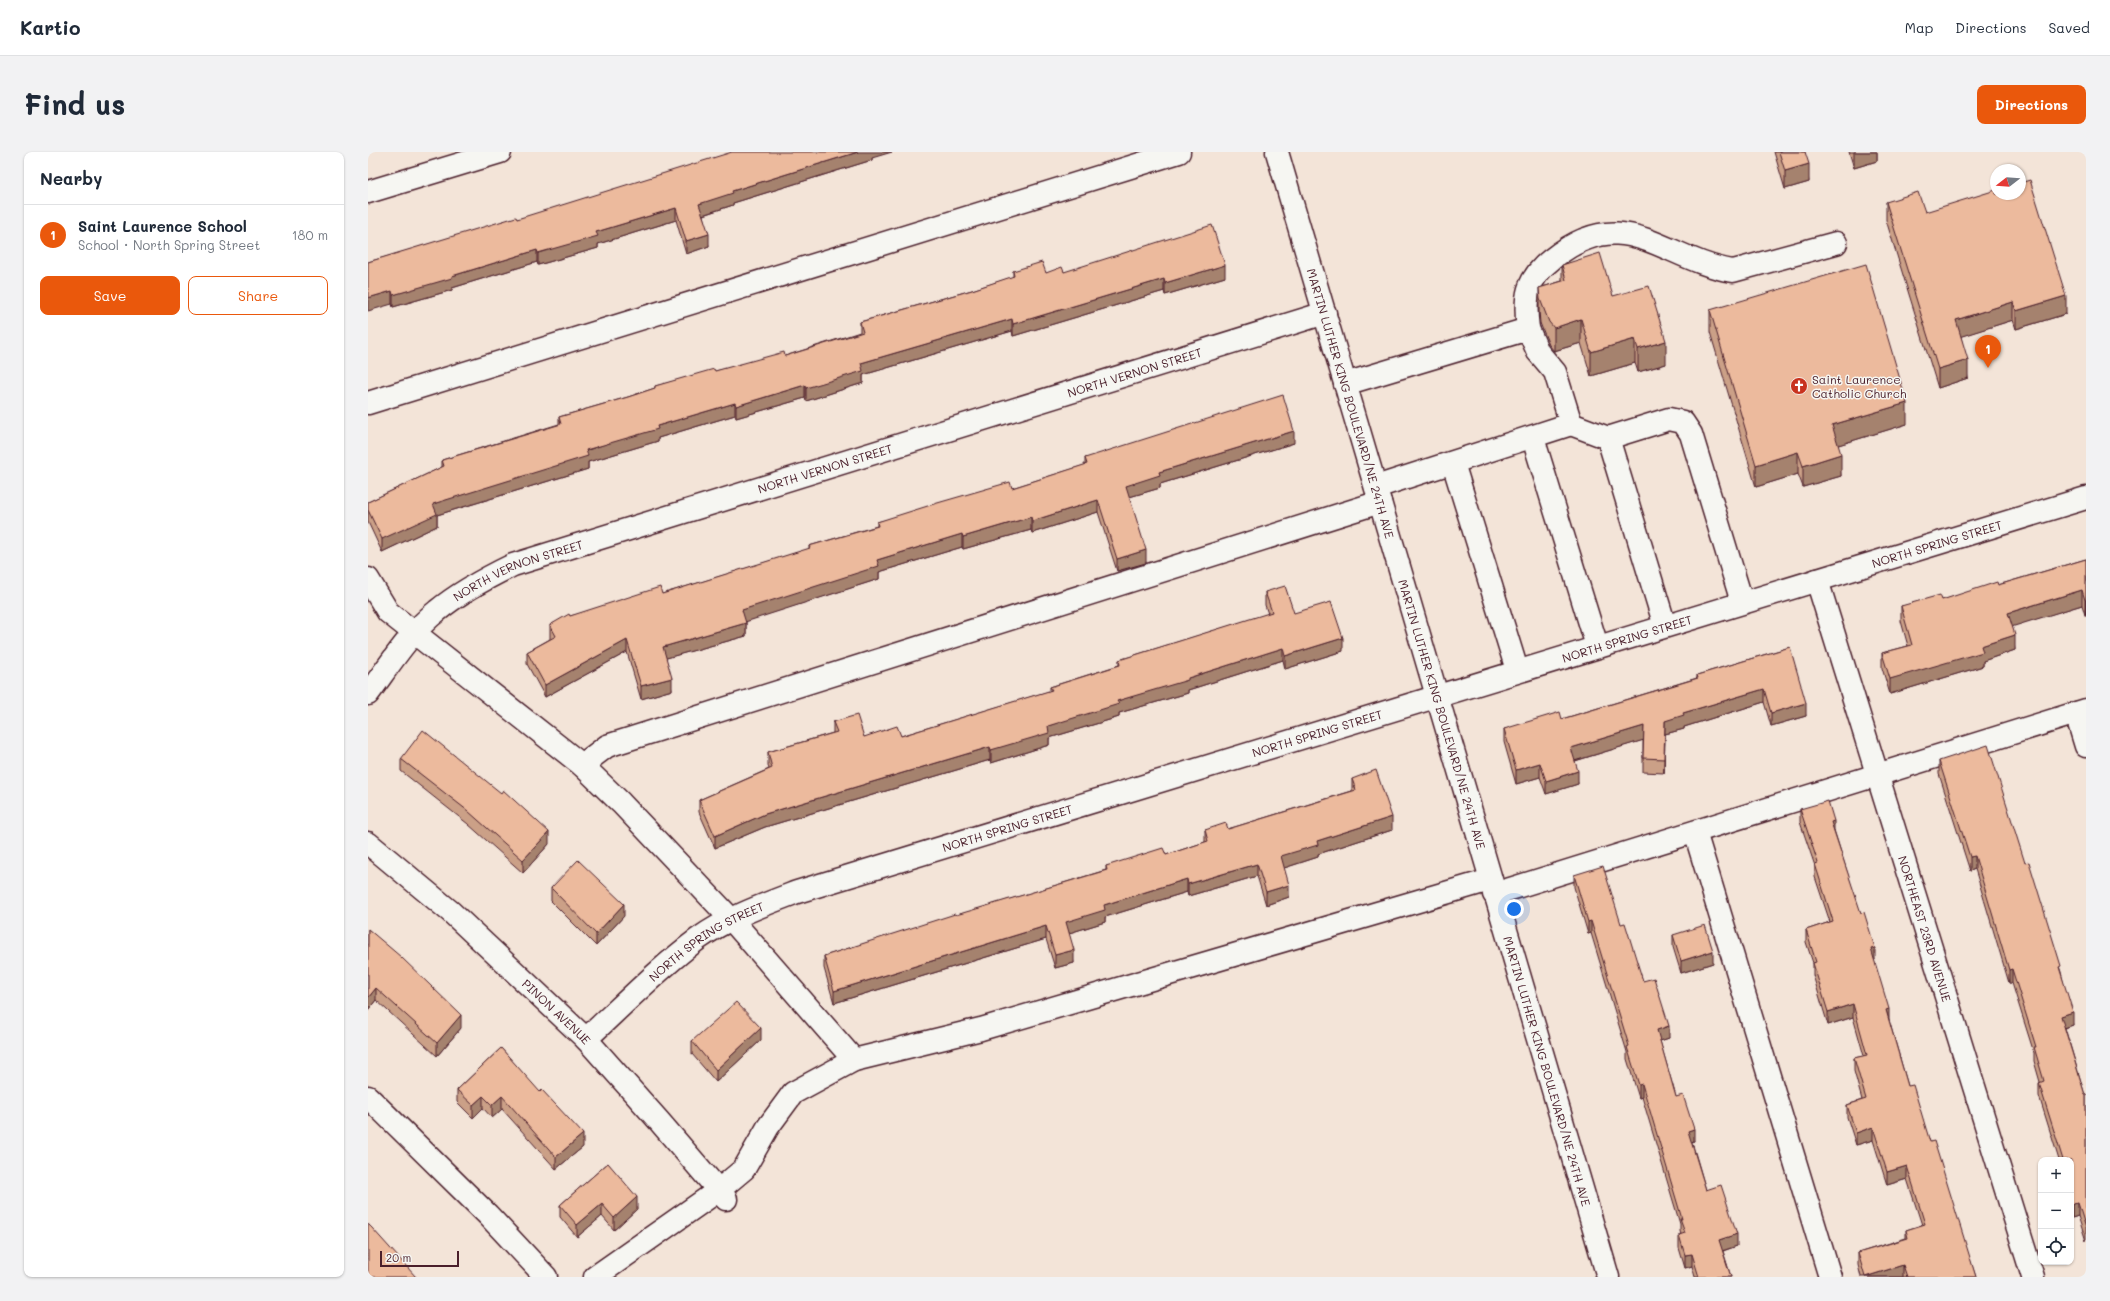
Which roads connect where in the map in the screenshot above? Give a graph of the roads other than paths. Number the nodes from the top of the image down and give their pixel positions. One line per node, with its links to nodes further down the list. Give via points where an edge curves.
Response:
1 (500, 152): 4 (street)
2 (1179, 152): 9 (street)
3 (1277, 152): 6 (street, MARTIN LUTHER KING BOULEVARD/NE 24TH AVE)
4 (368, 192)
5 (1836, 243): 7 (street, via 1733,271 1718,269 1638,235 1621,233 1592,237 1565,247 1543,266 1527,291 1525,307)
6 (1325, 313): 8 (street, MARTIN LUTHER KING BOULEVARD/NE 24TH AVE); 20 (street, NORTH VERNON STREET, via 541,555 485,578 436,612)
7 (1528, 328): 8 (street); 10 (street, via 1538,352 1555,372)
8 (1346, 384): 14 (street, MARTIN LUTHER KING BOULEVARD/NE 24TH AVE)
9 (368, 403)
10 (1571, 424): 11 (street); 12 (street)
11 (1533, 438): 13 (street); 21 (street)
12 (1608, 438): 18 (street, via 1669,419 1683,422 1691,434); 19 (street)
13 (1453, 463): 14 (street); 22 (street)
14 (1378, 495): 24 (street, MARTIN LUTHER KING BOULEVARD/NE 24TH AVE); 27 (street, via 606,746)
15 (2086, 498): 17 (street, NORTH SPRING STREET)
16 (368, 579): 20 (street, via 388,612)
17 (1818, 580): 18 (street, NORTH SPRING STREET); 28 (street, NORTHEAST 23RD AVENUE)
18 (1742, 602): 19 (street, NORTH SPRING STREET)
19 (1665, 626): 21 (street, NORTH SPRING STREET)
20 (414, 634): 23 (street, NORTH VERNON STREET); 27 (street)
21 (1597, 646): 22 (street, NORTH SPRING STREET)
22 (1517, 670): 24 (street, NORTH SPRING STREET)
23 (368, 694)
24 (1436, 695): 31 (street, MARTIN LUTHER KING BOULEVARD/NE 24TH AVE); 32 (street, NORTH SPRING STREET, via 797,892)
25 (2081, 712): 26 (street); 28 (street)
26 (2086, 746)
27 (582, 765): 32 (street)
28 (1878, 775): 29 (street); 41 (street, NORTHEAST 23RD AVENUE)
29 (1695, 832): 31 (street); 40 (street)
30 (368, 843): 33 (street, PINON AVENUE, via 450,912)
31 (1492, 887): 34 (street, via 981,1030); 39 (street, MARTIN LUTHER KING BOULEVARD/NE 24TH AVE)
32 (731, 919): 33 (street, NORTH SPRING STREET, via 677,956); 34 (street)
33 (586, 1039): 36 (street, PINON AVENUE)
34 (854, 1060): 36 (street, via 793,1093 768,1127 744,1170)
35 (368, 1097): 37 (street, via 488,1215)
36 (722, 1195): 38 (street)
37 (546, 1277)
38 (595, 1277)
39 (1608, 1277)
40 (1830, 1277)
41 (2033, 1277)

